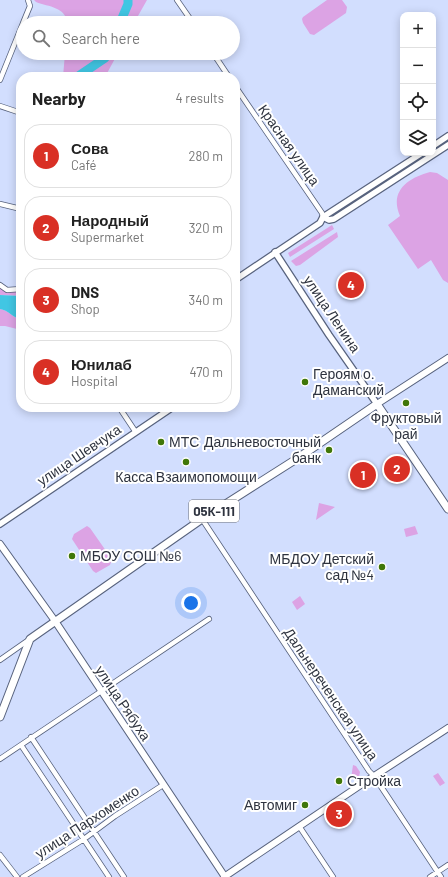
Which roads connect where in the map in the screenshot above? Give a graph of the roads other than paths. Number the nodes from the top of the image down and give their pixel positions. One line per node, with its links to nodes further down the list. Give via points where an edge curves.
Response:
1 (28, 0): 3 (street, via 30,6)
2 (177, 0): 4 (street)
3 (26, 16)
4 (188, 16)
5 (16, 40): 8 (street)
6 (218, 60): 7 (street)
7 (226, 72)
8 (0, 80)
9 (240, 93): 18 (street, Красная улица)
10 (0, 106): 11 (street)
11 (16, 111)
12 (448, 136): 13 (street)
13 (436, 144)
14 (448, 145): 18 (street, via 334,219)
15 (417, 156): 18 (street)
16 (0, 204): 17 (street)
17 (16, 208)
18 (323, 217): 19 (street, via 320,223)
19 (275, 252): 20 (street); 24 (street, улица Ленина)
20 (240, 276)
21 (0, 286): 22 (street, via 7,290)
22 (16, 289)
23 (448, 358): 24 (main road, 05К-111)
24 (377, 404): 28 (main road, улица Ленина); 33 (main road, 05К-111, via 202,519)
25 (123, 412): 27 (street)
26 (165, 412): 27 (street, улица Шевчука)
27 (135, 431): 30 (street, улица Шевчука)
28 (448, 509)
29 (204, 522): 42 (street, Дальнереченская улица, via 368,771)
30 (0, 524)
31 (0, 544): 33 (main road, улица Рябуха)
32 (209, 618): 36 (street)
33 (55, 621): 34 (main road, 05К-111); 36 (main road, улица Рябуха)
34 (30, 639): 35 (street); 37 (main road)
35 (0, 660)
36 (100, 691): 39 (street); 43 (main road, улица Рябуха)
37 (0, 717)
38 (448, 729): 42 (main road)
39 (31, 737): 40 (street); 45 (street)
40 (21, 745): 41 (street); 46 (street)
41 (0, 759)
42 (374, 776): 44 (main road); 49 (street, Дальнереченская улица)
43 (163, 785): 45 (street, улица Пархоменко); 54 (main road, улица Рябуха)
44 (299, 826): 54 (main road); 55 (street)
45 (94, 832): 46 (street, улица Пархоменко); 53 (street)
46 (84, 839): 51 (street, улица Пархоменко); 52 (street)
47 (0, 855): 50 (street)
48 (448, 865): 49 (street)
49 (438, 872): 56 (street); 57 (street, Дальнереченская улица)
50 (17, 877)
51 (23, 877)
52 (109, 877)
53 (124, 877)
54 (225, 877)
55 (333, 877)
56 (430, 877)
57 (441, 877)

